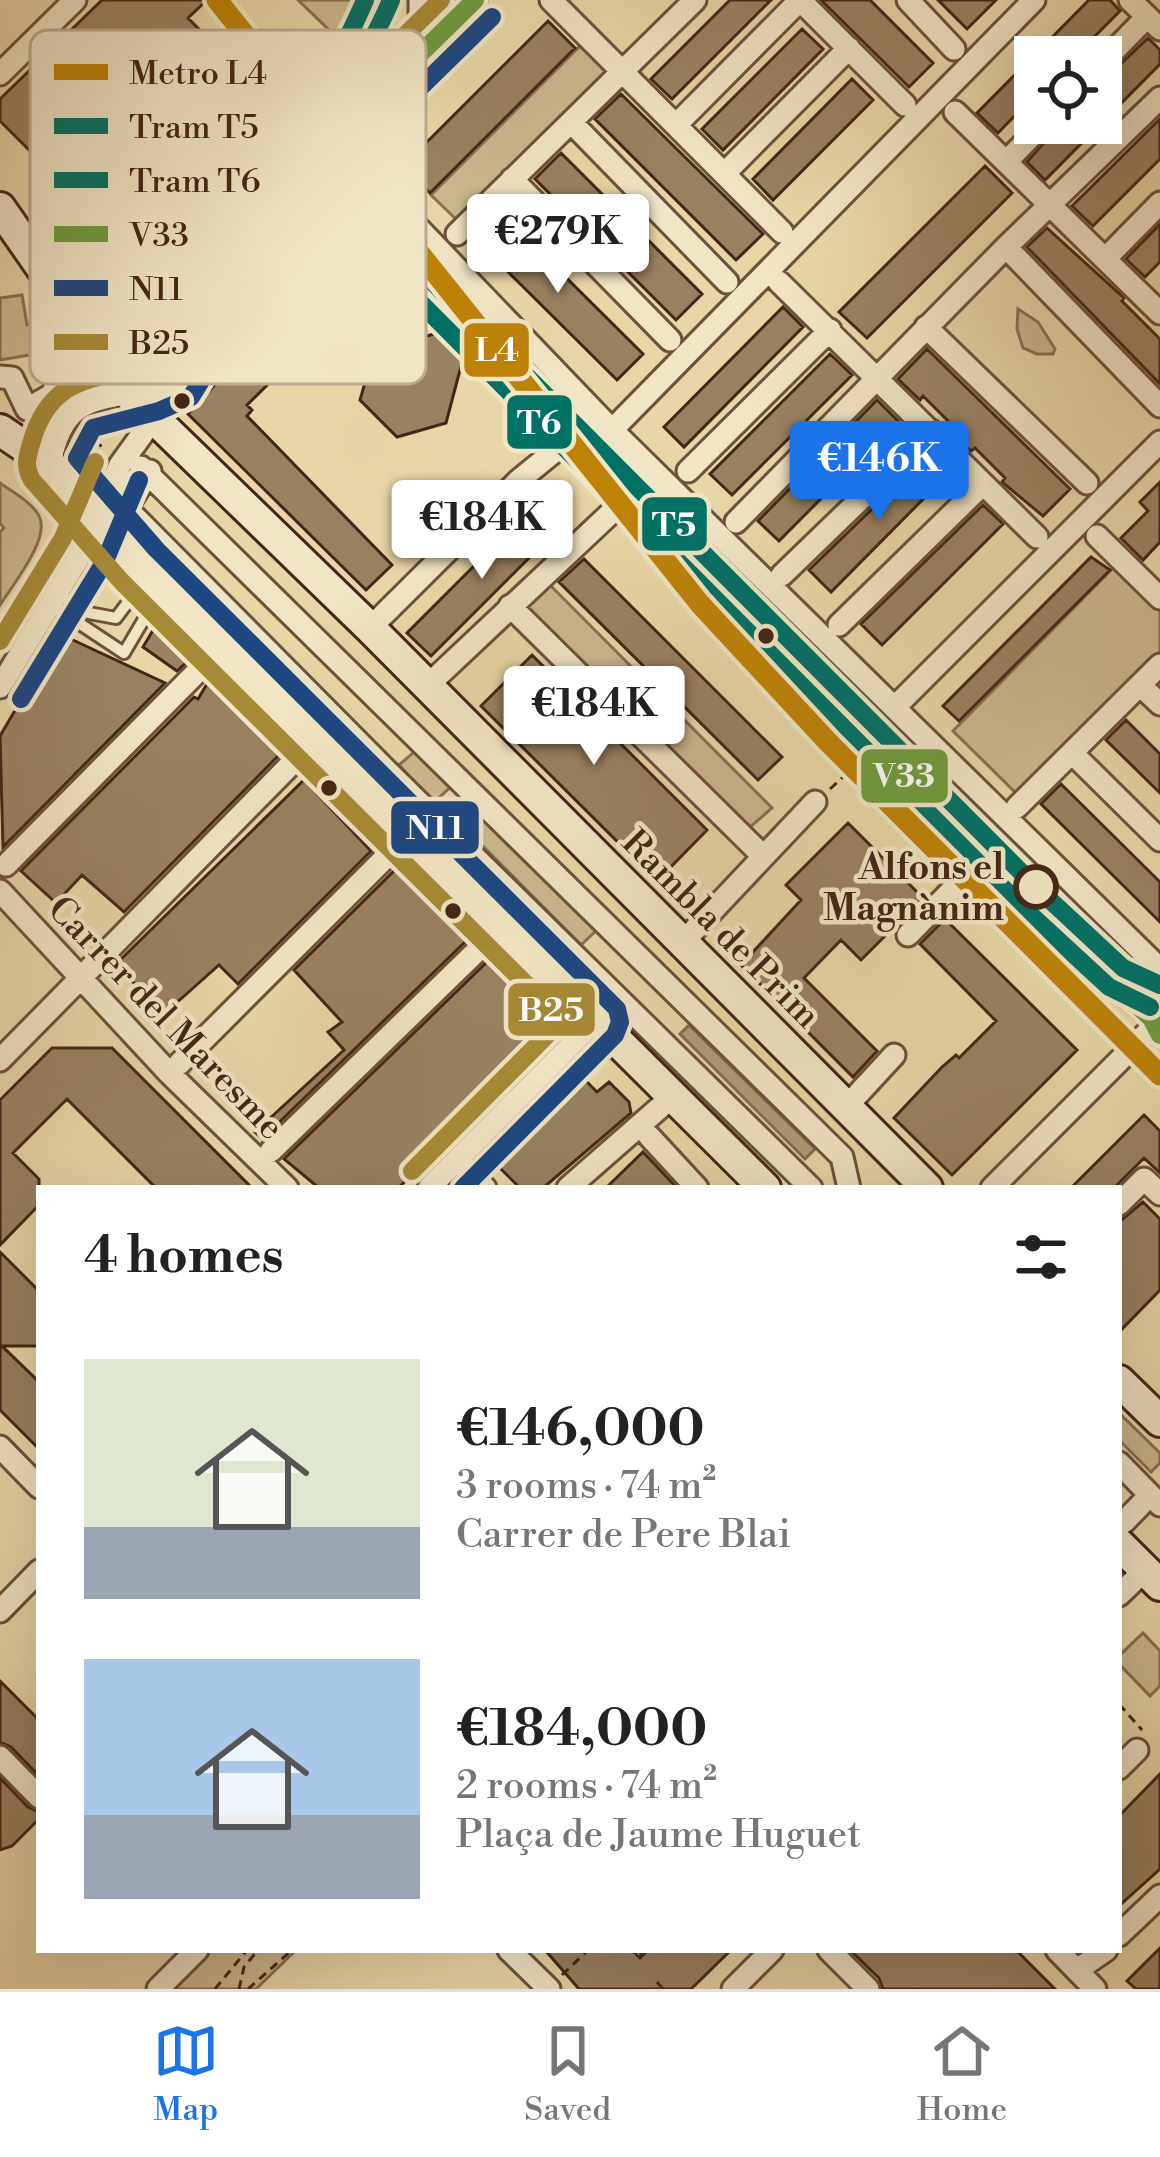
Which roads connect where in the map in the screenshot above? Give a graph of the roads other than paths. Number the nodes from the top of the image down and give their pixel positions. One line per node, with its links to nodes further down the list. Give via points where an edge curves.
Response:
1 (76, 0): 10 (street)
2 (475, 0): 12 (street)
3 (551, 0): 16 (street)
4 (695, 0): 16 (street)
5 (800, 0): 14 (street); 22 (street)
6 (908, 0): 15 (street)
7 (1034, 0): 53 (street)
8 (1130, 0): 9 (street)
9 (1150, 26): 13 (street)
10 (45, 30)
11 (30, 45): 17 (street)
12 (426, 47)
13 (1122, 48)
14 (849, 49): 19 (street); 25 (street)
15 (954, 49)
16 (622, 71): 21 (street); 22 (street)
17 (0, 74)
18 (1160, 98): 27 (street)
19 (905, 105)
20 (955, 112): 24 (street)
21 (571, 122): 26 (street); 37 (street)
22 (677, 124): 25 (street)
23 (1024, 144): 24 (street)
24 (1007, 161): 27 (street)
25 (725, 173): 30 (street)
26 (512, 179): 31 (street); 42 (street)
27 (1052, 203): 33 (street); 35 (street)
28 (1160, 203): 35 (street)
29 (0, 208): 34 (main road, Rambla de Prim)
30 (782, 232)
31 (457, 234)
32 (426, 236): 53 (street)
33 (1006, 247): 40 (street); 50 (street)
34 (30, 251)
35 (1106, 259): 39 (street)
36 (779, 282): 41 (street)
37 (727, 283)
38 (426, 293): 98 (street)
39 (1160, 311)
40 (926, 327): 44 (street); 60 (street)
41 (830, 330): 44 (street); 59 (street)
42 (670, 340)
43 (0, 377): 45 (street, via 12,378 27,410 62,407)
44 (877, 379): 54 (street); 63 (street)
45 (70, 384)
46 (123, 384): 49 (main road, Rambla de Prim)
47 (165, 384): 49 (street)
48 (172, 384): 51 (street)
49 (131, 396): 51 (main road, Rambla de Prim); 57 (street, via 76,406 60,427)
50 (1160, 406)
51 (155, 418): 64 (street, via 120,465); 73 (main road, Rambla de Prim)
52 (0, 430): 57 (main road)
53 (612, 430): 80 (street)
54 (931, 431): 61 (street); 67 (street)
55 (1160, 442): 80 (street)
56 (560, 446): 73 (street)
57 (50, 464): 64 (main road)
58 (154, 470): 64 (street); 113 (street, via 126,508); 114 (street, via 842,1157)
59 (688, 472)
60 (1087, 483)
61 (983, 484): 66 (street); 72 (street)
62 (614, 510): 71 (street)
63 (736, 522)
64 (108, 523): 68 (main road); 69 (street)
65 (1097, 536): 70 (street)
66 (1037, 537)
67 (782, 575)
68 (156, 581): 69 (lane, via 116,618); 69 (lane, via 124,653); 81 (main road)
69 (53, 598): 77 (street)
70 (1160, 598)
71 (510, 606): 78 (street); 87 (street)
72 (839, 626)
73 (370, 628): 78 (main road, Rambla de Prim)
74 (1160, 665): 76 (street)
75 (198, 671): 88 (street)
76 (1140, 685): 79 (street); 82 (street)
77 (0, 687)
78 (426, 687): 92 (main road, Rambla de Prim)
79 (1160, 704)
80 (896, 706): 94 (street)
81 (316, 744): 95 (street); 97 (main road)
82 (1072, 753): 84 (street); 85 (street)
83 (815, 802): 87 (street)
84 (1017, 807)
85 (1160, 840)
86 (392, 851): 101 (street)
87 (763, 856): 92 (street)
88 (6, 866)
89 (959, 883): 91 (street)
90 (0, 890): 95 (street, Carrer del Maresme)
91 (908, 935)
92 (682, 943): 103 (main road, Rambla de Prim)
93 (483, 945): 105 (street)
94 (1160, 969)
95 (81, 979): 100 (street); 107 (street, Carrer del Maresme)
96 (1160, 995): 98 (street)
97 (596, 1020): 106 (street); 112 (main road)
98 (1155, 1026): 116 (street)
99 (894, 1055): 103 (street)
100 (0, 1060)
101 (179, 1064)
102 (665, 1103): 110 (street)
103 (846, 1107): 115 (main road, Rambla de Prim)
104 (649, 1136): 111 (street)
105 (271, 1151)
106 (457, 1160): 108 (street); 109 (street)
107 (284, 1185)
108 (432, 1185)
109 (482, 1185)
110 (571, 1185)
111 (694, 1185)
112 (762, 1185)
113 (808, 1185)
114 (857, 1185)
115 (924, 1185)
116 (995, 1185)
117 (1160, 1194): 118 (street, via 1144,1179)
118 (1122, 1201)
119 (1122, 1384): 120 (main road)
120 (1160, 1421)
121 (0, 1447): 123 (street)
122 (1122, 1466): 124 (street)
123 (36, 1483)
124 (1155, 1500): 125 (street)
125 (1122, 1532)
126 (1122, 1534): 128 (main road)
127 (36, 1574): 130 (street)
128 (1152, 1577): 129 (street)
129 (1122, 1593)
130 (0, 1610)
131 (1143, 1744): 133 (street)
132 (0, 1757): 134 (street)
133 (1122, 1765)
134 (36, 1794)
135 (1160, 1896): 136 (street)
136 (1122, 1932)
137 (192, 1953): 144 (street)
138 (511, 1953): 145 (street)
139 (769, 1953): 146 (street)
140 (832, 1953): 147 (street)
141 (1060, 1953): 143 (street)
142 (1102, 1953): 143 (street)
143 (1077, 1970): 148 (street)
144 (158, 1989)
145 (548, 1989)
146 (733, 1989)
147 (868, 1989)
148 (1095, 1989)

